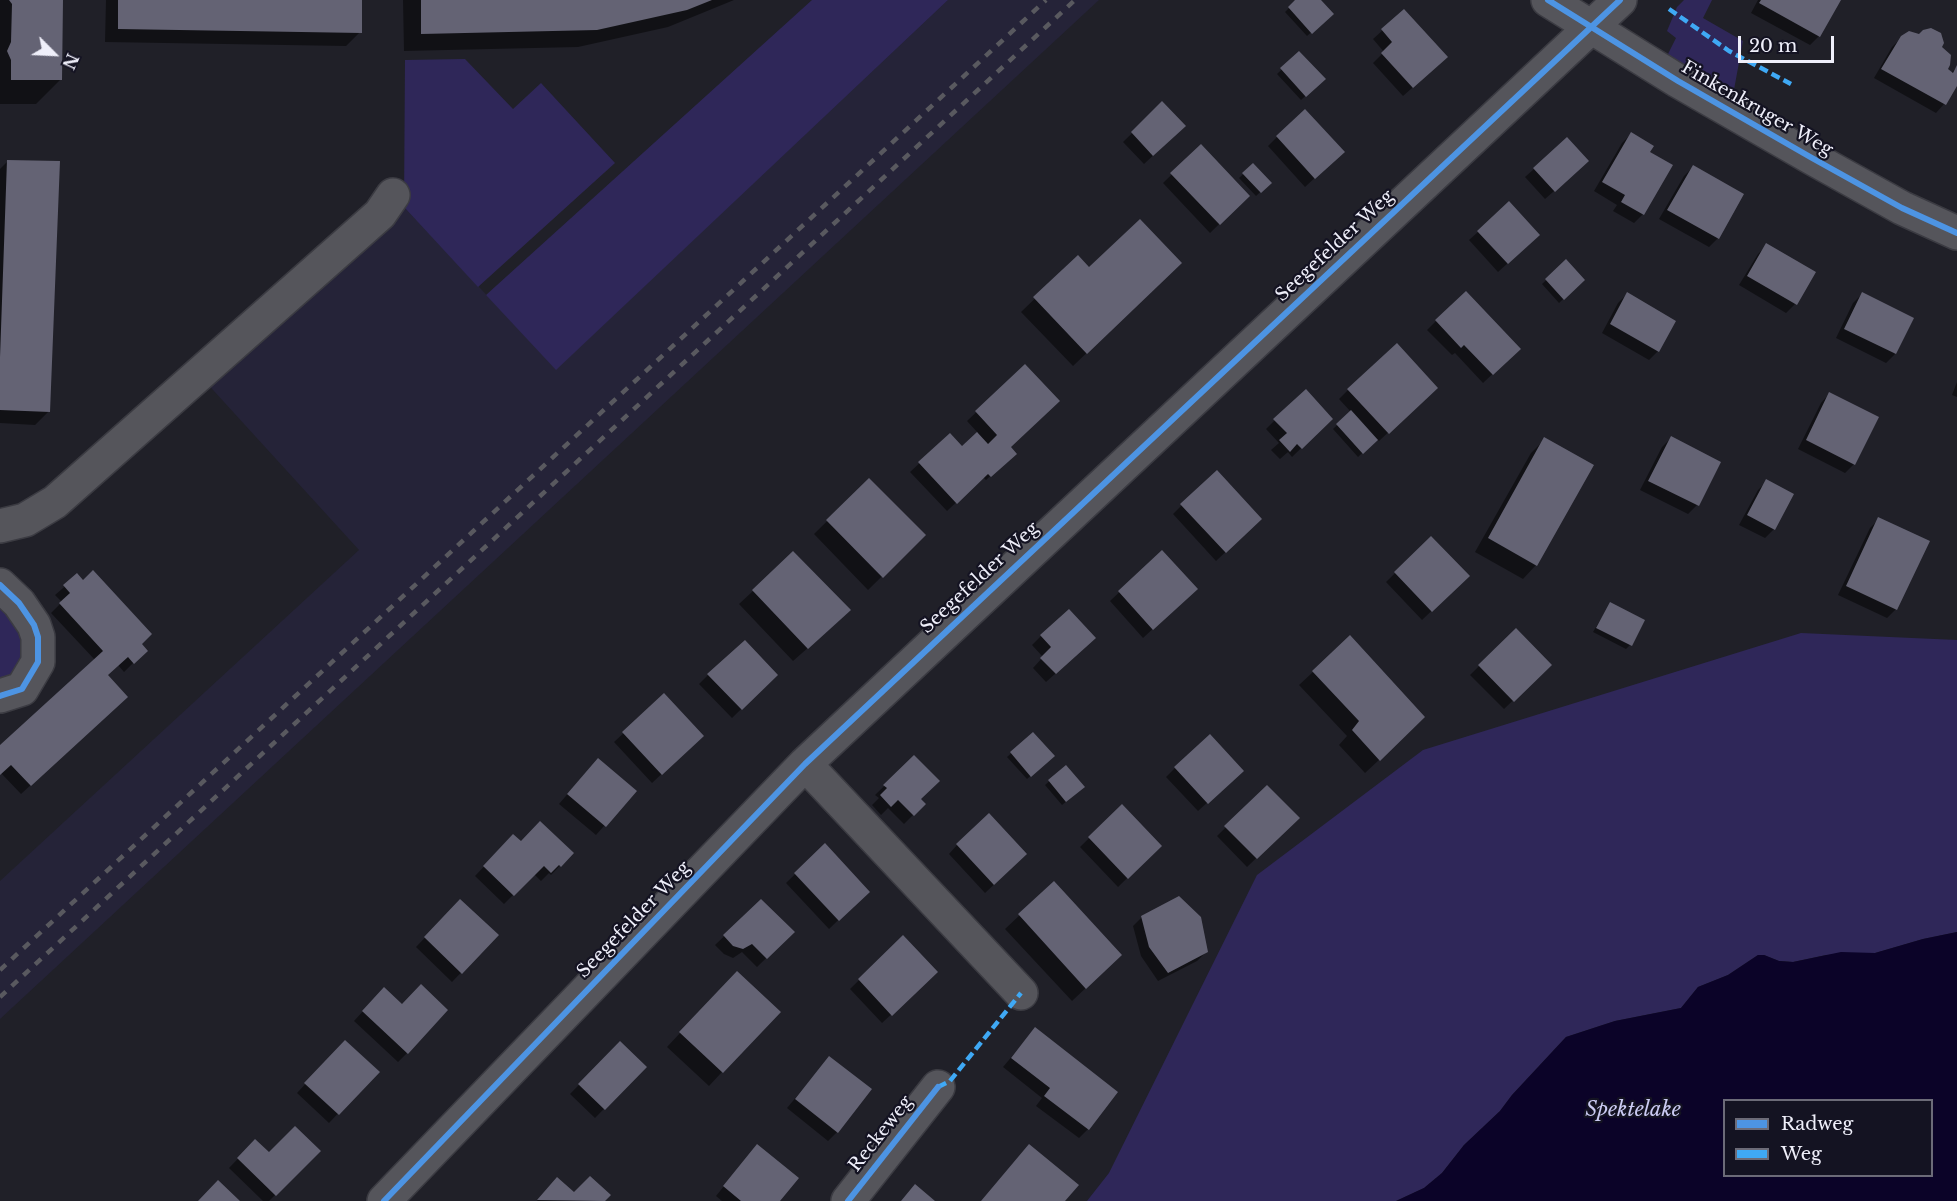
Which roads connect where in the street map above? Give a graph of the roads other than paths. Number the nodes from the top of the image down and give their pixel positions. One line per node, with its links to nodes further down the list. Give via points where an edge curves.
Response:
1 (1548, 0): 3 (street, Finkenkruger Weg)
2 (1620, 0): 3 (street, Seegefelder Weg)
3 (1591, 27): 5 (street, Finkenkruger Weg, via 1812,158 1902,208); 9 (street, Seegefelder Weg)
4 (393, 195): 6 (street, via 381,214 63,495 25,520)
5 (1957, 233)
6 (0, 526)
7 (0, 585): 8 (street, via 34,625 38,662 22,689)
8 (0, 696)
9 (805, 764): 10 (street); 12 (street, Seegefelder Weg)
10 (1021, 993)
11 (938, 1087): 13 (street, Reckeweg)
12 (384, 1201)
13 (848, 1201)

